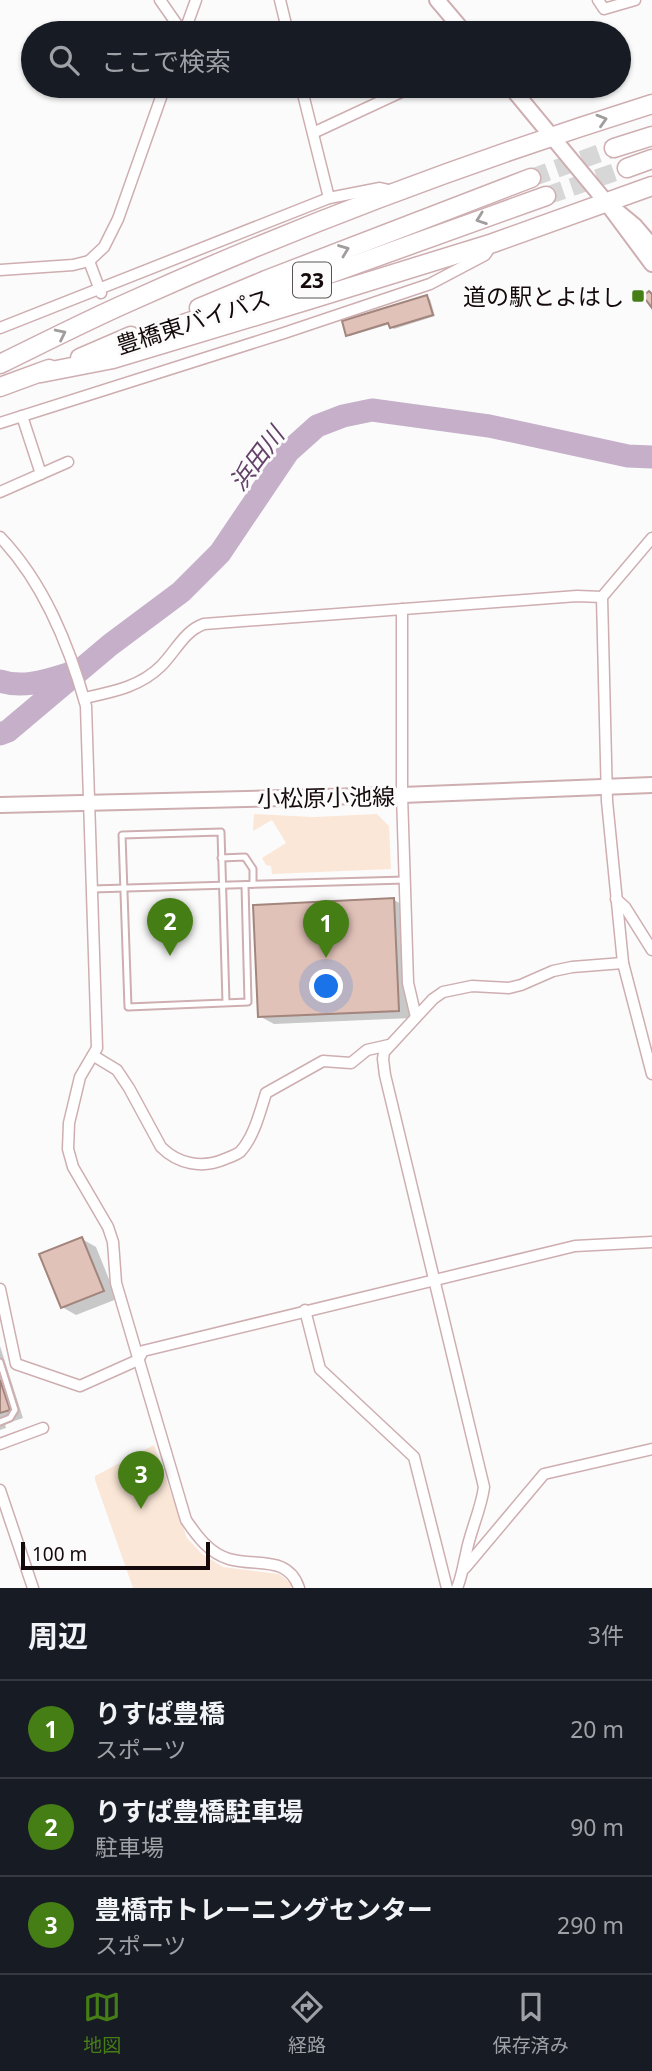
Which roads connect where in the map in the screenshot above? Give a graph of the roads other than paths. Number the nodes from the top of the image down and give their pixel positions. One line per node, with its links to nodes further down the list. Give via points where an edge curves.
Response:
1 (160, 0): 7 (street)
2 (196, 0): 8 (street)
3 (280, 0): 9 (street)
4 (437, 0): 10 (main road)
5 (598, 0): 6 (street, via 604,9)
6 (635, 0)
7 (175, 21)
8 (188, 21)
9 (285, 21)
10 (455, 21)
11 (161, 98): 30 (street, via 111,235)
12 (304, 98): 16 (street)
13 (389, 98): 16 (street)
14 (520, 98): 17 (main road)
15 (652, 104): 17 (highway, 23, one-way to 15)
16 (313, 134): 26 (street)
17 (551, 136): 24 (highway, 23); 27 (main road)
18 (652, 136): 19 (highway)
19 (614, 148)
20 (652, 159): 21 (highway)
21 (627, 168)
22 (531, 178): 35 (highway, 豊橋東バイパス / 23, one-way to 22, via 266,280)
23 (652, 186): 27 (highway, 23)
24 (396, 191): 26 (street, via 380,188); 36 (highway, 23, one-way to 24, via 129,302)
25 (546, 196): 35 (highway, 豊橋東バイパス / 23, one-way to 35)
26 (329, 198): 33 (street)
27 (606, 202): 28 (highway, 23); 29 (main road); 31 (main road)
28 (493, 243): 37 (highway, 23, via 113,359); 39 (street, via 485,255 430,284 130,376)
29 (652, 246)
30 (89, 261): 32 (street); 33 (street)
31 (652, 264)
32 (0, 270)
33 (100, 291): 34 (street)
34 (0, 328)
35 (76, 360): 37 (highway, 豊橋東バイパス / 23)
36 (0, 364)
37 (41, 373): 38 (highway, 豊橋東バイパス / 23)
38 (0, 387)
39 (22, 416): 40 (street); 42 (street)
40 (0, 423)
41 (68, 462): 42 (street)
42 (41, 474): 43 (street)
43 (0, 492)
44 (0, 537): 48 (street, via 35,579)
45 (652, 538): 46 (street)
46 (601, 597): 47 (street); 50 (street)
47 (402, 609): 48 (street, via 204,624 192,628 160,667 138,683); 51 (street)
48 (84, 694): 52 (street)
49 (652, 785): 50 (main road, 小松原小池線)
50 (607, 786): 51 (main road, 小松原小池線); 61 (street)
51 (402, 795): 52 (main road, 小松原小池線); 55 (street)
52 (89, 803): 53 (main road, 小松原小池線); 60 (street)
53 (0, 805)
54 (221, 858): 56 (lane, via 245,857 253,869); 57 (lane); 59 (lane, via 221,831 122,835)
55 (405, 880): 56 (lane); 65 (street, via 408,984)
56 (253, 884): 58 (lane)
57 (222, 885): 58 (lane); 59 (lane); 64 (lane)
58 (245, 885): 64 (lane, via 248,1002)
59 (124, 888): 60 (lane); 64 (lane, via 128,1007)
60 (92, 889): 67 (street, via 97,1048)
61 (616, 899): 62 (street); 63 (street)
62 (652, 950)
63 (623, 963): 65 (street, via 553,971 509,988 451,989); 68 (street)
64 (226, 1003)
65 (416, 1017): 66 (street)
66 (389, 1045): 67 (street, via 367,1050 351,1063 323,1061 266,1093 253,1132 239,1153 199,1165 182,1162 161,1147 117,1070); 70 (street, via 384,1067)
67 (93, 1056): 73 (street, via 80,1077 68,1149 110,1235 117,1283)
68 (652, 1074)
69 (652, 1241): 70 (street, via 575,1246)
70 (435, 1280): 72 (street); 80 (street, via 484,1487)
71 (0, 1289): 73 (street, via 16,1364 80,1386)
72 (305, 1310): 73 (street, via 143,1351); 83 (street, via 320,1369 414,1457)
73 (138, 1360): 82 (street, via 186,1520 202,1543 227,1559 286,1567)
74 (0, 1362): 75 (lane, via 15,1410)
75 (0, 1422)
76 (43, 1428): 77 (street)
77 (0, 1444)
78 (652, 1449): 80 (street, via 544,1474)
79 (0, 1490): 81 (street)
80 (465, 1569): 84 (street)
81 (33, 1588)
82 (299, 1588)
83 (447, 1588)
84 (457, 1588)

